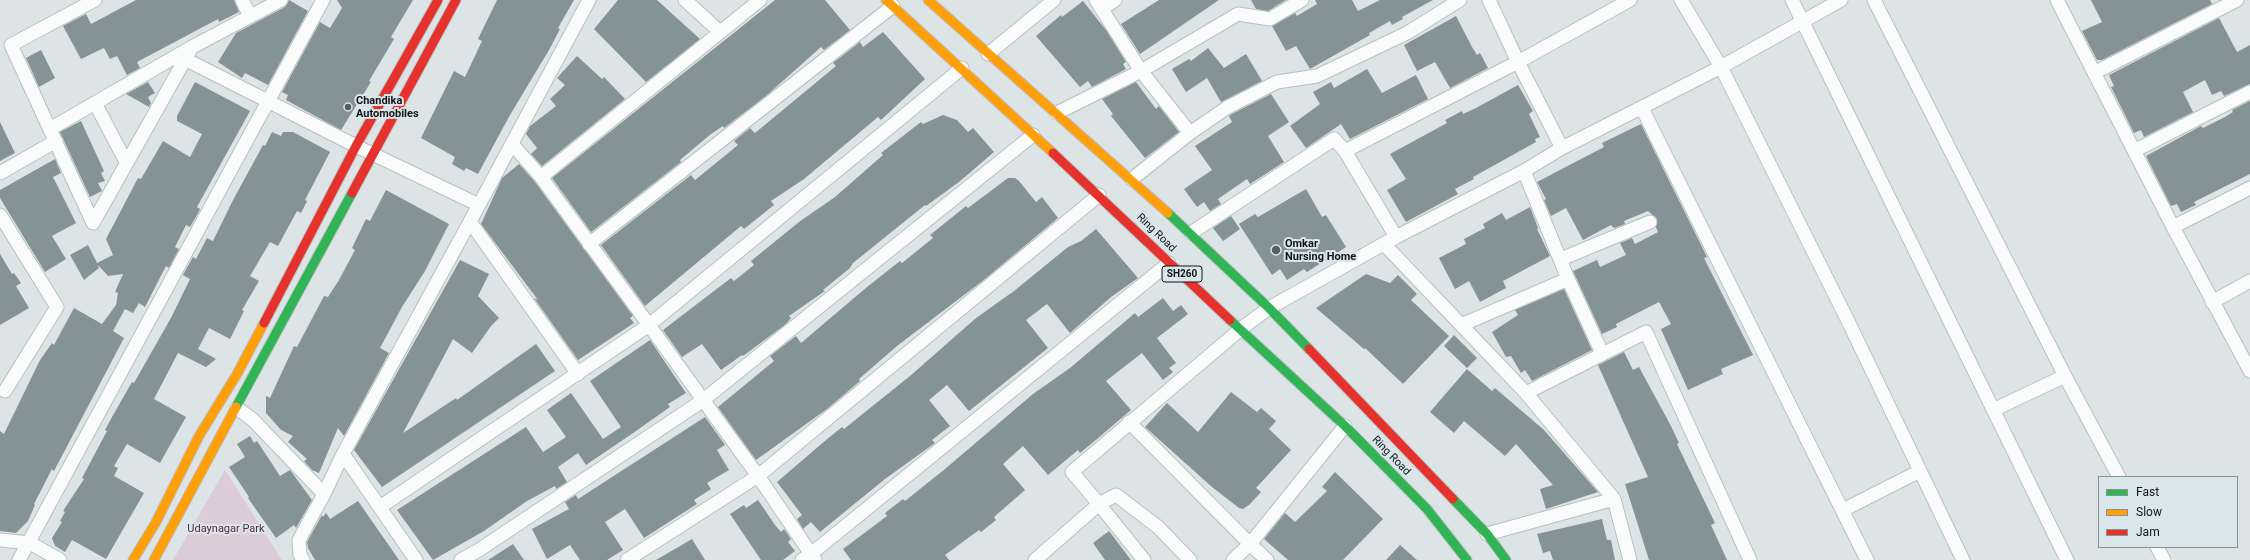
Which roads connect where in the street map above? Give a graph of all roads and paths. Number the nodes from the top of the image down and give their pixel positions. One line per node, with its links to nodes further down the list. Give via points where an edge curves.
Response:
1 (95, 0): 41 (street, via 11,45)
2 (242, 0): 25 (street)
3 (281, 0): 25 (street)
4 (323, 0): 37 (street)
5 (438, 0): 46 (main road)
6 (456, 0): 50 (main road)
7 (589, 0): 45 (street)
8 (685, 0): 27 (street)
9 (760, 0): 27 (street)
10 (928, 0): 29 (main road, Ring Road / SH260)
11 (1054, 0): 29 (street)
12 (1115, 0): 24 (street)
13 (1302, 0): 34 (street, via 1270,19 1238,14)
14 (1460, 0): 42 (street, via 1407,33 1317,76 1277,82 1228,107)
15 (1489, 0): 31 (street)
16 (1630, 0): 31 (street)
17 (1681, 0): 32 (street)
18 (1792, 0): 26 (street)
19 (1841, 0): 26 (street)
20 (1874, 0): 79 (street)
21 (2057, 0): 35 (street)
22 (2237, 0): 35 (street)
23 (890, 3): 33 (main road, Ring Road / SH260); 65 (street)
24 (1099, 5): 34 (street)
25 (250, 16): 28 (street)
26 (1804, 21): 32 (street); 84 (street)
27 (720, 32): 54 (street)
28 (192, 46): 30 (street); 38 (street)
29 (988, 54): 40 (main road, Ring Road / SH260)
30 (185, 59): 37 (street); 51 (street)
31 (1518, 62): 47 (street); 48 (street)
32 (1721, 67): 39 (street); 88 (street)
33 (962, 68): 43 (main road, Ring Road / SH260); 73 (street)
34 (1140, 71): 40 (street); 42 (street)
35 (2094, 73): 49 (street)
36 (2250, 92): 49 (street)
37 (267, 101): 46 (street); 98 (street)
38 (94, 103): 41 (street); 51 (street)
39 (1642, 108): 47 (street); 95 (street)
40 (1057, 113): 55 (main road, Ring Road / SH260)
41 (50, 129): 44 (street)
42 (1190, 133): 55 (street)
43 (1033, 135): 57 (main road, Ring Road / SH260); 82 (street)
44 (56, 141): 51 (street, via 93,223); 53 (street)
45 (512, 144): 54 (street); 58 (street)
46 (356, 146): 50 (street); 105 (main road, via 236,374 199,436 156,522)
47 (1562, 148): 52 (street)
48 (1345, 151): 63 (street, via 1334,139); 64 (street)
49 (2134, 151): 62 (street)
50 (372, 154): 58 (street); 83 (main road)
51 (126, 162)
52 (1524, 171): 64 (street); 67 (street)
53 (0, 173)
54 (540, 177): 65 (street)
55 (1132, 179): 63 (main road, Ring Road / SH260)
56 (2250, 188): 62 (street)
57 (1099, 195): 68 (main road, Ring Road / SH260); 89 (street)
58 (479, 205): 60 (street)
59 (0, 215): 81 (street, via 57,307)
60 (471, 222): 78 (street); 87 (street)
61 (1650, 222): 67 (street)
62 (2173, 227): 71 (street)
63 (1191, 233): 72 (main road, Ring Road / SH260)
64 (1396, 237): 66 (street)
65 (589, 244): 73 (street)
66 (1384, 244): 72 (street); 74 (street)
67 (1561, 259): 69 (street)
68 (1170, 263): 75 (main road, Ring Road / SH260); 102 (street)
69 (1568, 279): 74 (street); 76 (street)
70 (2250, 280): 71 (street)
71 (2212, 302): 77 (street)
72 (1269, 308): 75 (street); 96 (main road, Ring Road / SH260)
73 (649, 325): 78 (street); 82 (street)
74 (1461, 325): 80 (street)
75 (1242, 328): 85 (street); 86 (main road, Ring Road / SH260)
76 (1602, 352): 80 (street); 119 (street, via 1646,332)
77 (2250, 371)
78 (578, 374): 94 (street)
79 (2065, 376): 84 (street); 90 (street)
80 (1526, 393): 92 (street)
81 (2, 394)
82 (702, 401): 89 (street); 101 (street)
83 (237, 408): 91 (street, via 253,420); 106 (main road)
84 (1993, 410): 122 (street)
85 (1130, 422): 93 (street, via 1072,472); 99 (street)
86 (1345, 426): 99 (street); 116 (main road, Ring Road / SH260, via 1427,510)
87 (343, 454): 91 (street); 94 (street)
88 (1920, 471): 95 (street); 121 (street)
89 (758, 476): 102 (street); 110 (street)
90 (2118, 476)
91 (324, 494): 107 (street, via 299,540)
92 (1614, 499): 96 (street); 118 (street)
93 (1099, 504): 111 (street); 112 (street); 113 (street, via 1116,495 1158,527)
94 (380, 507): 108 (street)
95 (1843, 510): 120 (street)
96 (1487, 534): 117 (main road, Ring Road / SH260)
97 (0, 540): 98 (street)
98 (30, 543): 103 (street); 104 (street)
99 (1250, 544): 114 (street); 115 (street)
100 (2158, 548): 123 (street)
101 (482, 555): 109 (street)
102 (809, 558)
103 (20, 560)
104 (60, 560)
105 (133, 560)
106 (154, 560)
107 (303, 560)
108 (416, 560)
109 (461, 560)
110 (627, 560)
111 (1035, 560)
112 (1144, 560)
113 (1190, 560)
114 (1233, 560)
115 (1268, 560)
116 (1467, 560)
117 (1506, 560)
118 (1630, 560)
119 (1750, 560)
120 (1867, 560)
121 (1963, 560)
122 (2067, 560)
123 (2164, 560)

